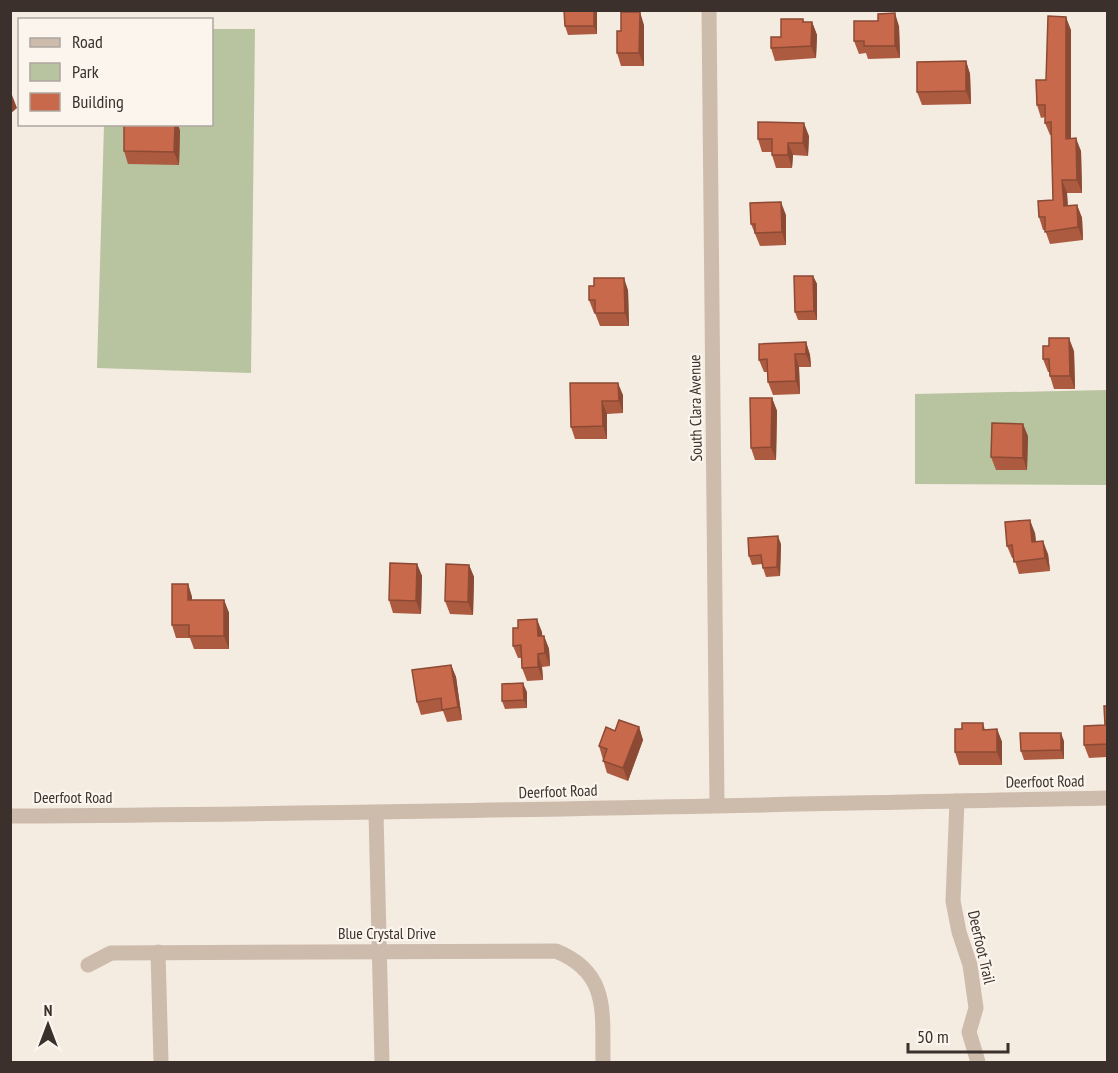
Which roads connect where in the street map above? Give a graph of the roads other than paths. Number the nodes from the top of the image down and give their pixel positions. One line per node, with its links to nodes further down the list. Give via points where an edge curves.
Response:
1 (709, 10): 4 (street, South Clara Avenue)
2 (1107, 798): 3 (street, Deerfoot Road)
3 (957, 801): 4 (street, Deerfoot Road); 13 (street, Deerfoot Trail, via 953,901 970,965 976,1008 969,1032)
4 (717, 804): 5 (street, Deerfoot Road)
5 (376, 813): 6 (street, Deerfoot Road); 7 (street)
6 (10, 816)
7 (379, 951): 8 (street, Blue Crystal Drive); 11 (street); 12 (street, Blue Crystal Drive, via 542,949 569,956 588,971 601,996)
8 (159, 952): 9 (street, Blue Crystal Drive, via 111,953); 10 (street)
9 (87, 965)
10 (160, 1062)
11 (382, 1062)
12 (603, 1062)
13 (978, 1062)

